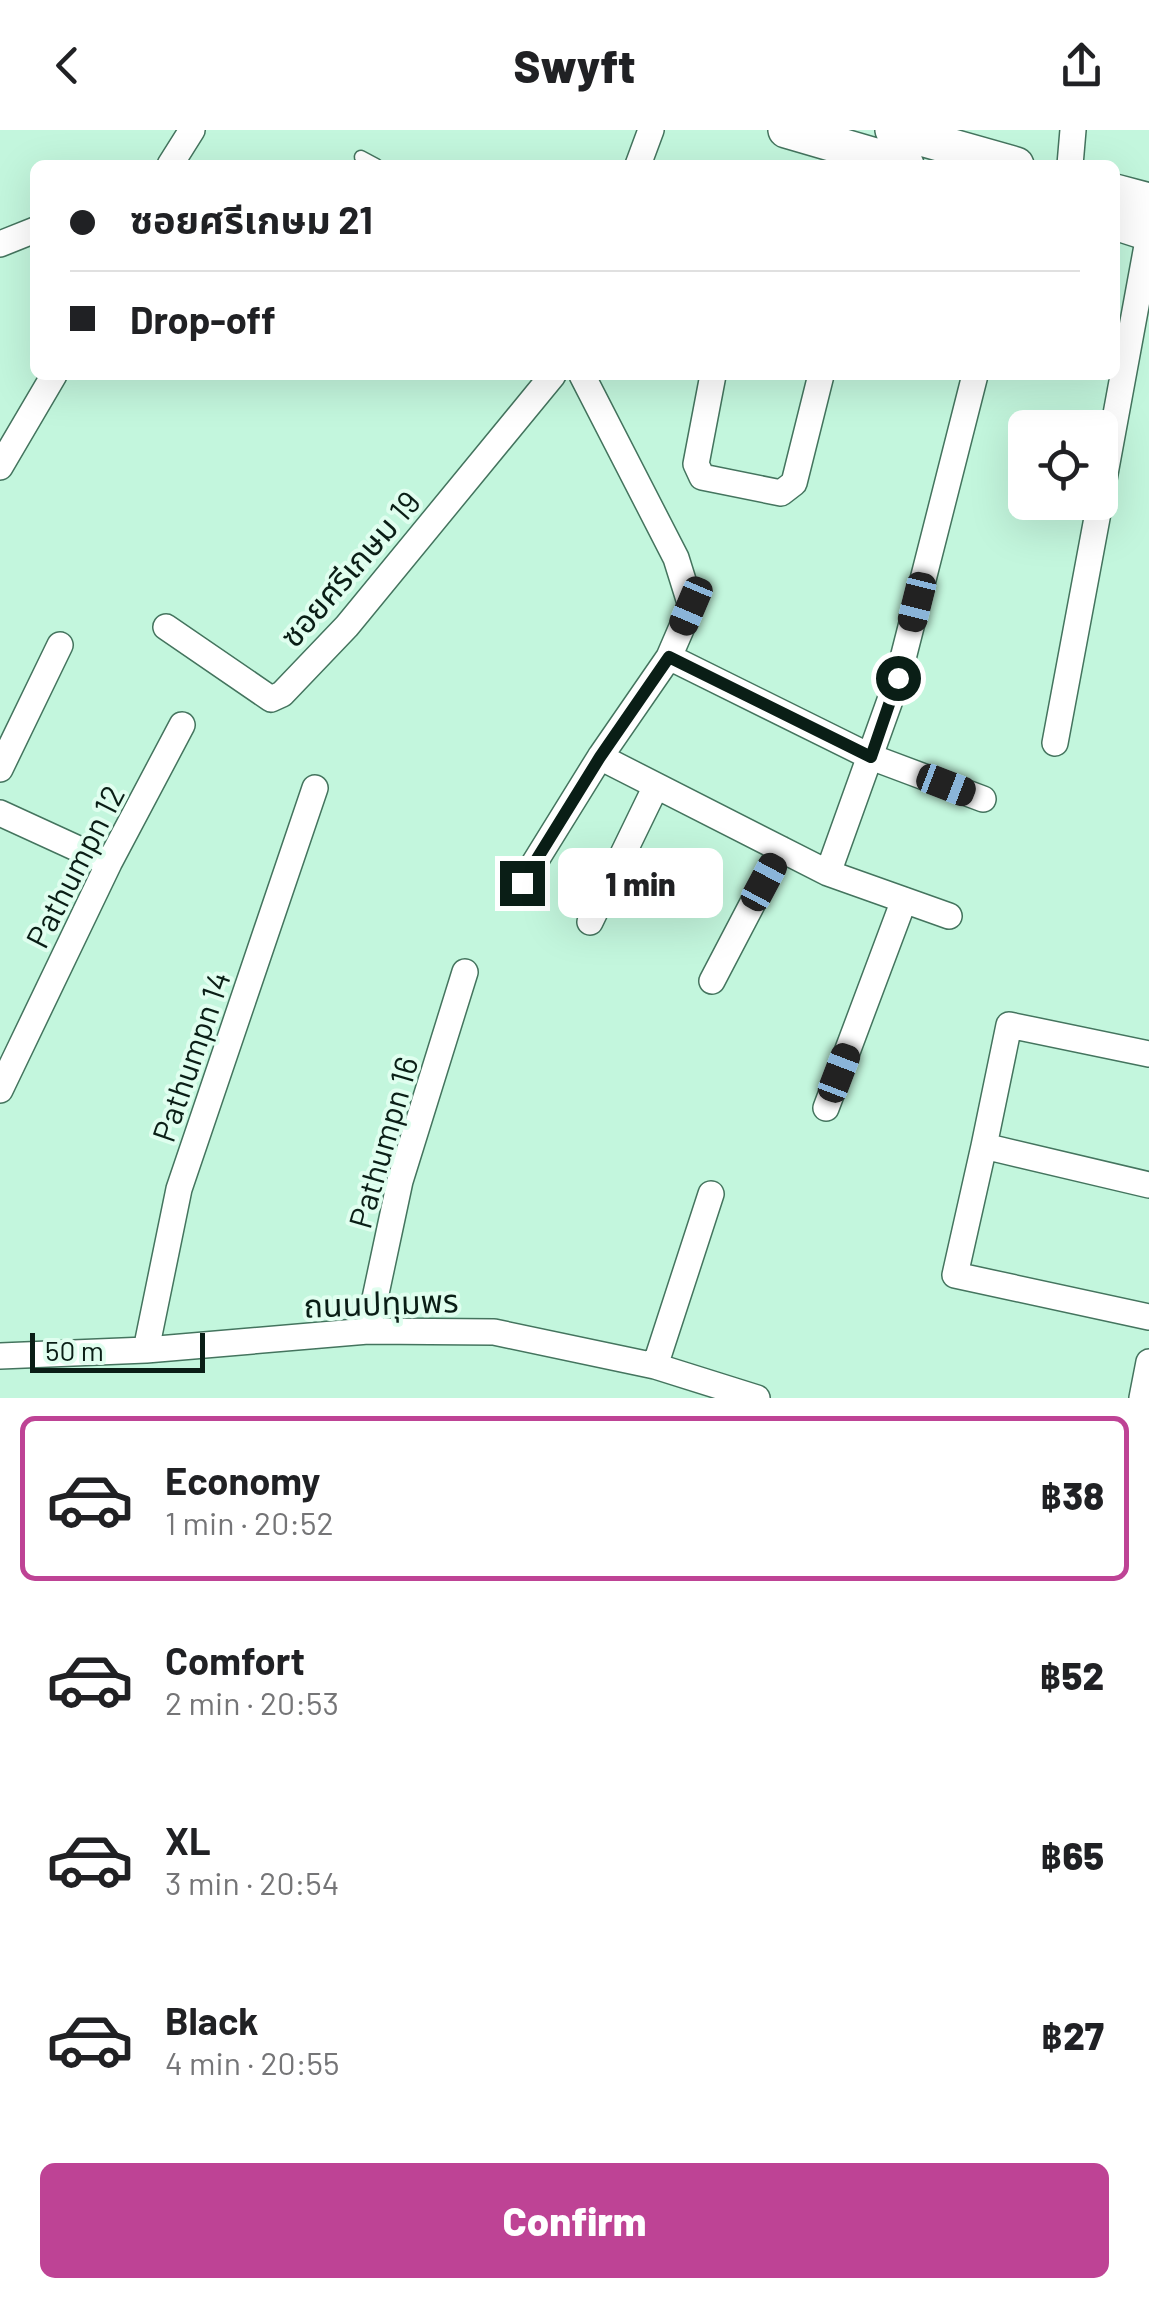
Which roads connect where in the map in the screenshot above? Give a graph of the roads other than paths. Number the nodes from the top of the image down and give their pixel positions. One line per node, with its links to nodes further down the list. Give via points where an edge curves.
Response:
1 (192, 130): 7 (street)
2 (651, 130): 9 (street)
3 (786, 130): 5 (main road)
4 (1072, 130): 11 (street)
5 (888, 154): 10 (main road)
6 (361, 158): 8 (lane)
7 (173, 160)
8 (365, 160)
9 (640, 160)
10 (958, 160)
11 (1070, 160)
12 (1120, 193): 13 (main road)
13 (1149, 201)
14 (1120, 224): 16 (main road)
15 (30, 232): 17 (street)
16 (1149, 234): 24 (street)
17 (0, 244)
18 (51, 380): 25 (street)
19 (549, 380): 27 (street, ซอยศรีเกษม 19, via 347,626 282,694 270,699)
20 (585, 380): 29 (street, via 676,558 691,606)
21 (712, 380): 22 (street, via 696,464 702,477 781,493 794,482)
22 (821, 380)
23 (975, 380): 33 (street, via 898,678)
24 (1117, 410)
25 (0, 467)
26 (1097, 520): 31 (street)
27 (166, 627)
28 (60, 645): 34 (street)
29 (669, 657): 32 (street); 33 (street)
30 (182, 725): 40 (street, Pathumpn 12)
31 (1055, 743)
32 (600, 757): 35 (street); 42 (street)
33 (871, 757): 37 (street); 41 (street)
34 (0, 769)
35 (656, 786): 39 (street); 45 (street)
36 (315, 788): 56 (street, Pathumpn 14, via 180,1189)
37 (983, 800)
38 (0, 813): 40 (street)
39 (781, 849): 41 (street); 47 (street)
40 (109, 863): 49 (street, Pathumpn 12)
41 (828, 873): 43 (street)
42 (522, 883)
43 (904, 900): 44 (street); 50 (street)
44 (949, 916)
45 (590, 922)
46 (465, 972): 55 (street, Pathumpn 16, via 400,1181)
47 (712, 982)
48 (1149, 1054): 51 (street, via 1008,1026)
49 (0, 1090)
50 (826, 1108)
51 (984, 1146): 52 (street); 54 (street, via 954,1275)
52 (1149, 1186)
53 (711, 1194): 59 (street)
54 (1149, 1317)
55 (368, 1331): 56 (street, ถนนปทุมพร); 59 (street, ถนนปทุมพร, via 494,1332)
56 (146, 1350): 57 (street, ถนนปทุมพร)
57 (0, 1356)
58 (1149, 1362): 61 (street)
59 (655, 1366): 60 (street, ถนนปทุมพร)
60 (757, 1398)
61 (1142, 1398)

